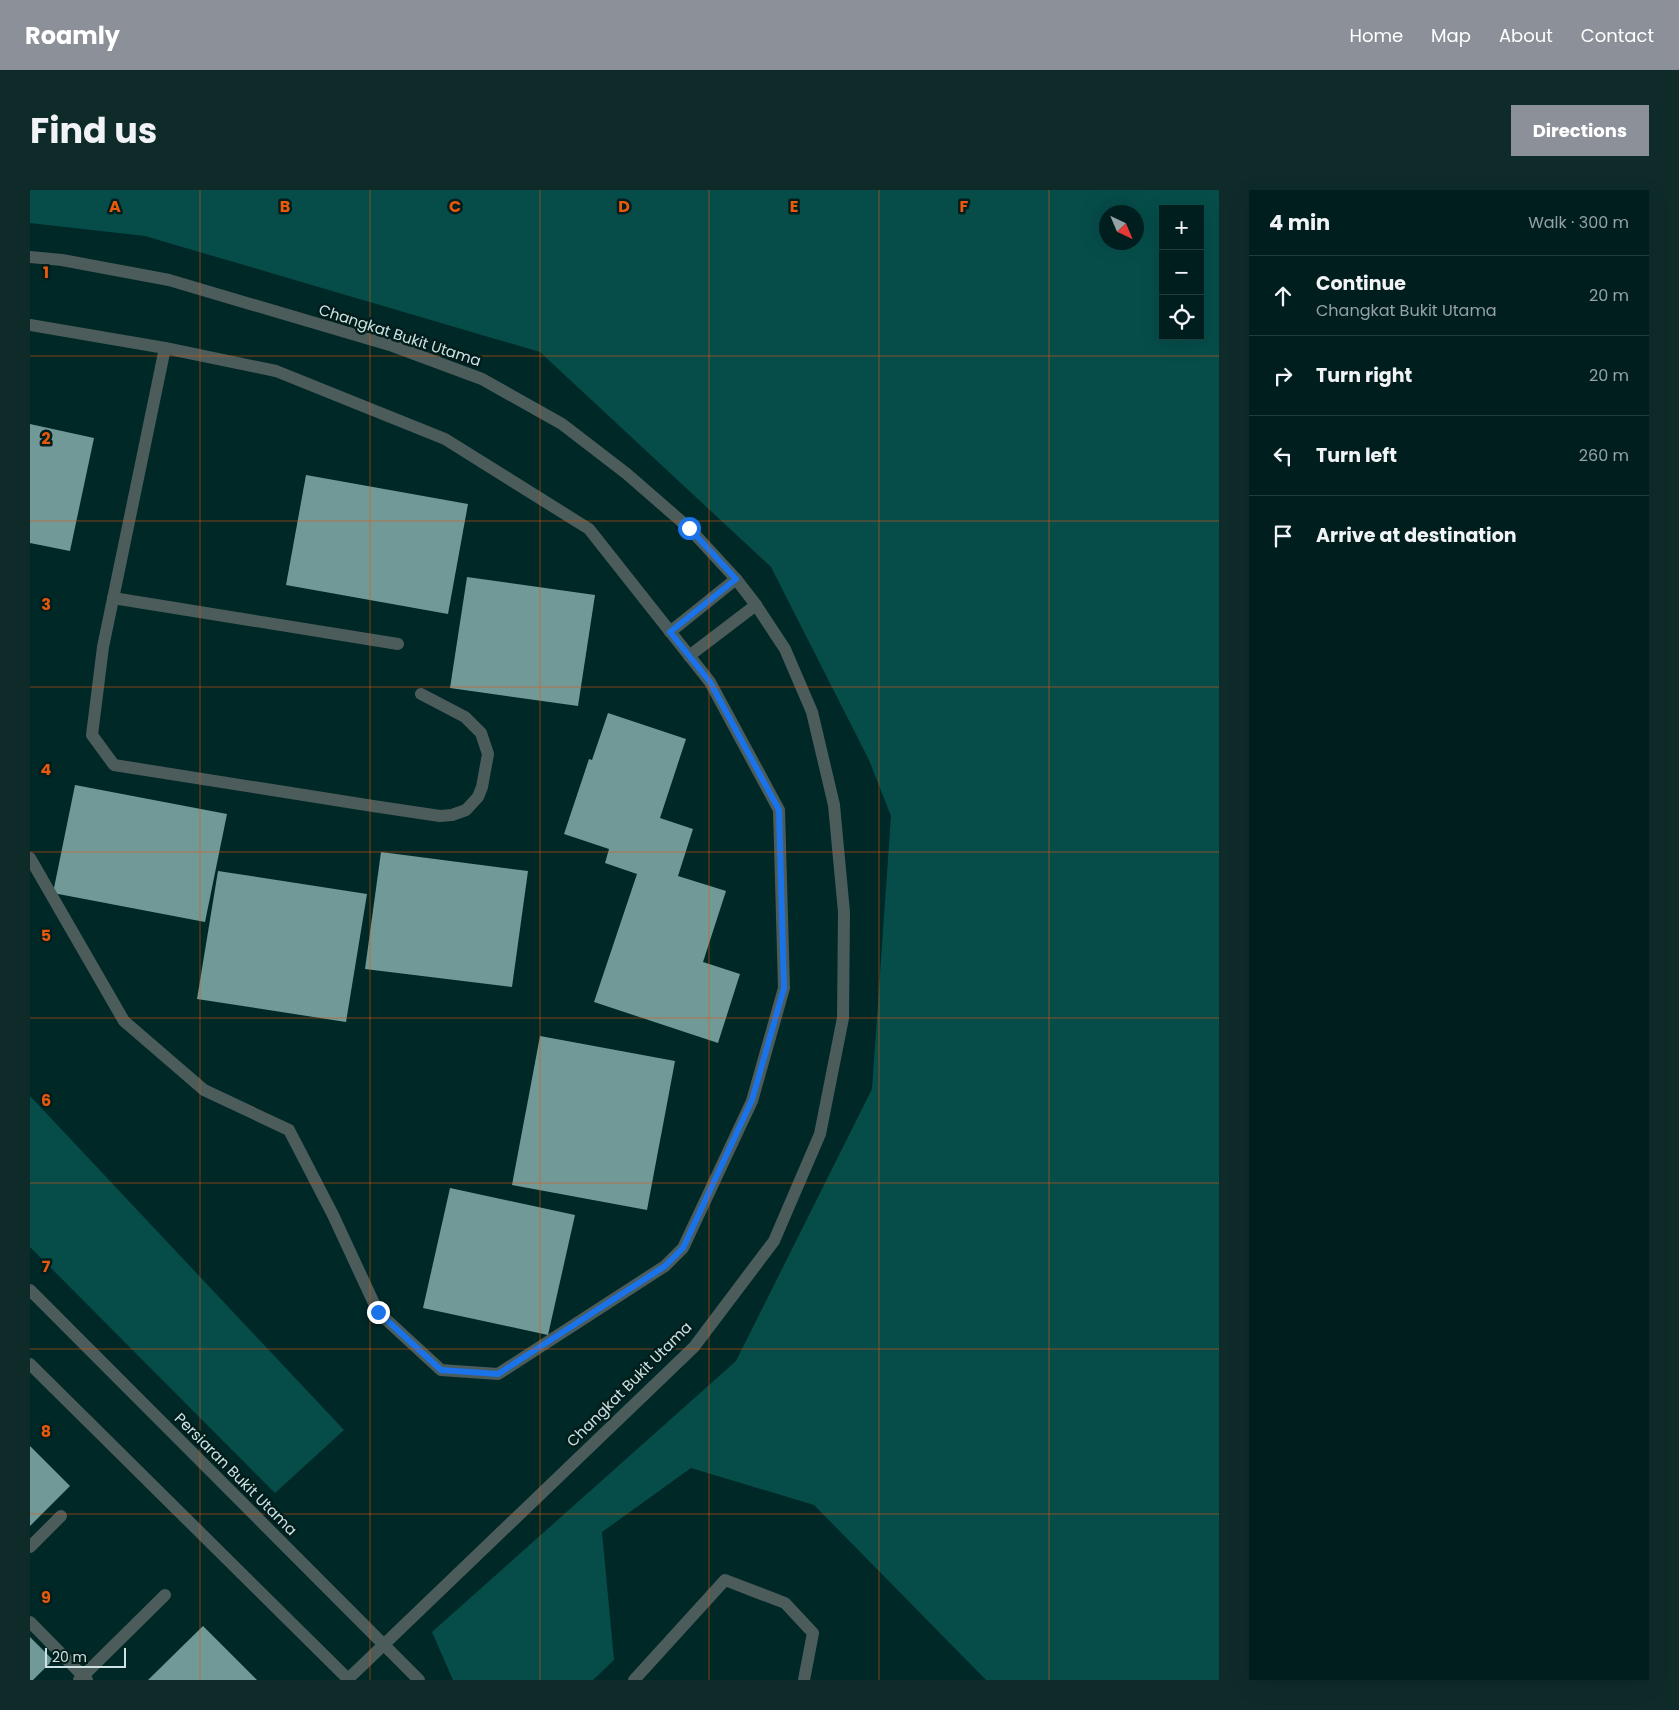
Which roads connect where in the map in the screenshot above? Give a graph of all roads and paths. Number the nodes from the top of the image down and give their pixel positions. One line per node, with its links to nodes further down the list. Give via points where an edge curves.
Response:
1 (30, 257): 4 (street, Changkat Bukit Utama, via 169,280 393,346 482,379 562,424 627,474 689,528)
2 (30, 326): 3 (street)
3 (165, 348): 5 (street); 7 (street, via 276,371 445,438 589,529)
4 (736, 579): 6 (street, Changkat Bukit Utama); 7 (street)
5 (113, 598): 8 (street); 10 (street, via 92,735 114,764 373,806 452,815 466,810 478,797 488,754 481,733 466,717)
6 (756, 605): 9 (street); 18 (street, Changkat Bukit Utama, via 785,649 812,712 834,805 844,912 842,1018 820,1134 774,1241 694,1347)
7 (670, 632): 9 (street)
8 (398, 644)
9 (689, 656): 11 (street, via 710,682 779,810 784,988 752,1100 683,1248 665,1266 498,1374 441,1370 378,1312 289,1130 204,1090 124,1021)
10 (421, 694)
11 (30, 858)
12 (30, 1290): 18 (street, Persiaran Bukit Utama)
13 (30, 1364): 21 (street)
14 (61, 1516): 15 (street)
15 (30, 1547)
16 (165, 1595): 20 (street)
17 (30, 1622): 20 (street)
18 (383, 1644): 21 (street, Changkat Bukit Utama); 22 (street, Persiaran Bukit Utama)
19 (641, 1677): 23 (street, via 724,1580 785,1603 813,1633)
20 (83, 1679)
21 (348, 1679)
22 (419, 1680)
23 (804, 1680)

